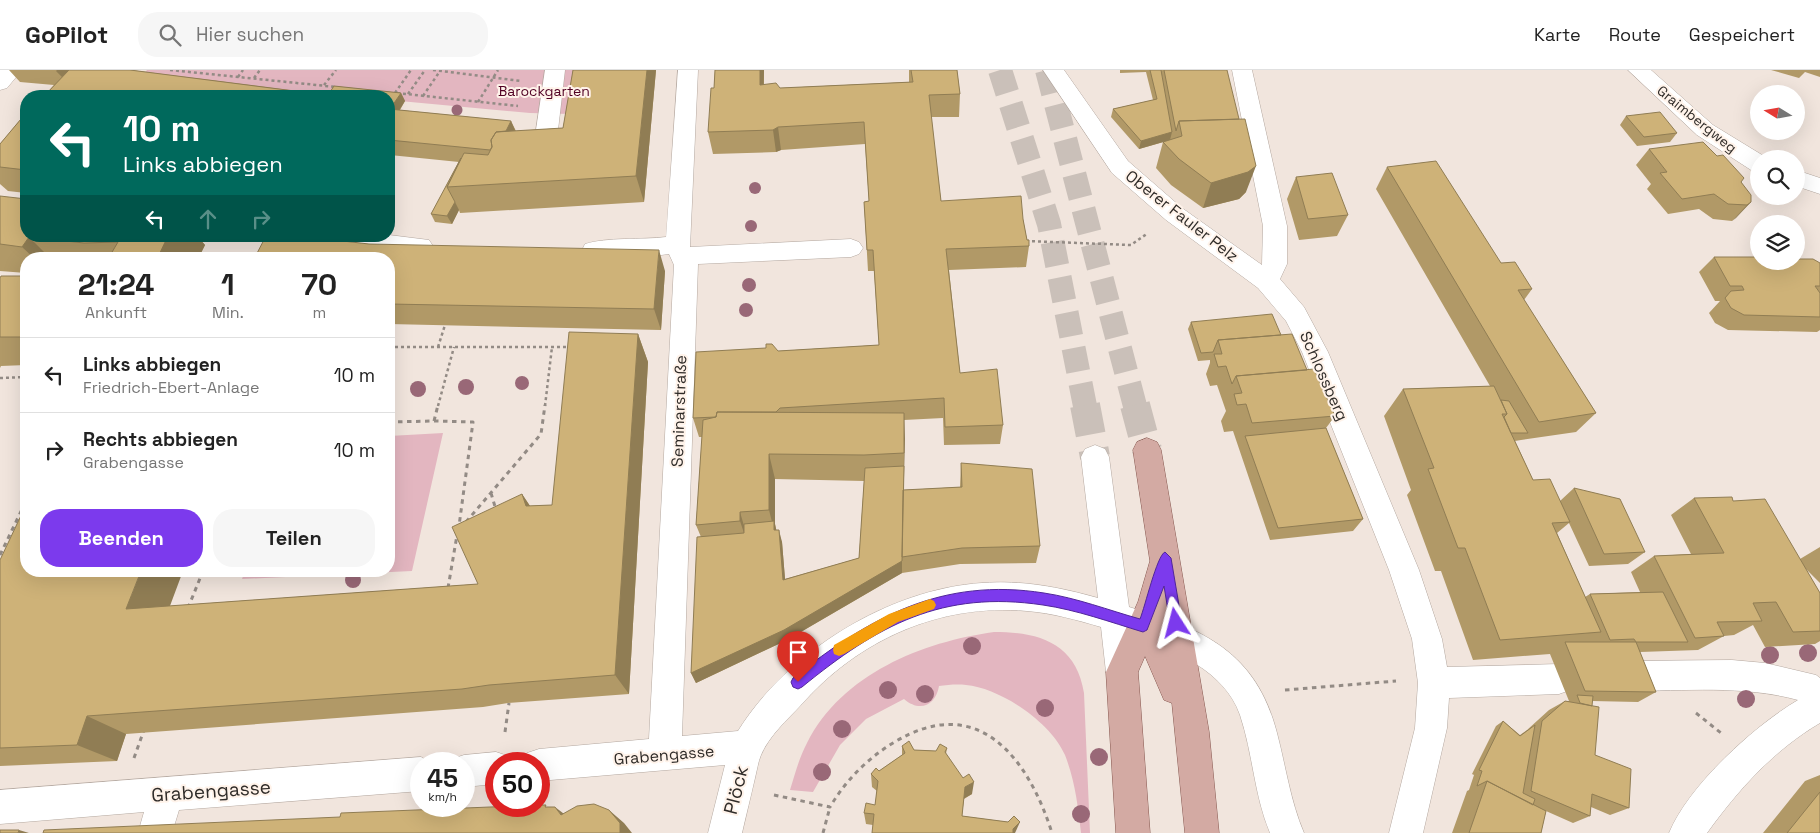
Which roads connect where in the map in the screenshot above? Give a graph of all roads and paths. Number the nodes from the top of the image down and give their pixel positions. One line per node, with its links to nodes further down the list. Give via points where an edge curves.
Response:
1 (12, 70): 22 (street)
2 (170, 70): 17 (path)
3 (229, 70): 17 (path)
4 (243, 70): 19 (path)
5 (260, 70): 21 (path)
6 (336, 70): 23 (path)
7 (411, 70): 25 (path)
8 (425, 70): 26 (path)
9 (434, 70): 10 (path)
10 (440, 70): 20 (path); 27 (path)
11 (498, 70): 20 (path)
12 (555, 70): 29 (street)
13 (688, 70): 39 (street, Seminarstraße)
14 (1053, 70): 40 (street, Oberer Fauler Pelz, via 1107,151 1134,181)
15 (1242, 70): 40 (street, via 1275,226 1275,264)
16 (1638, 70): 30 (street, Graimbergweg, via 1705,130)
17 (224, 76): 19 (path)
18 (524, 76): 20 (path, via 521,81)
19 (238, 77): 21 (path)
20 (493, 77): 28 (path)
21 (254, 78): 23 (path)
22 (0, 82)
23 (324, 86): 24 (path)
24 (342, 88)
25 (395, 93): 26 (path)
26 (408, 94): 27 (path)
27 (423, 96): 28 (path)
28 (478, 102): 29 (path)
29 (548, 120)
30 (1750, 158)
31 (1805, 181): 32 (street)
32 (1820, 186)
33 (1137, 240): 34 (path, via 1132,245)
34 (1020, 241)
35 (347, 242): 36 (street)
36 (442, 247)
37 (850, 248): 39 (street)
38 (568, 249): 39 (street)
39 (680, 250): 73 (street, Seminarstraße, via 686,266)
40 (1267, 281): 67 (street, Schlossberg, via 1284,299 1305,331 1337,404 1413,594 1427,639)
41 (445, 325): 44 (path)
42 (577, 346): 46 (path)
43 (395, 347): 44 (path)
44 (438, 347): 45 (path)
45 (454, 347): 46 (path); 49 (path)
46 (552, 347): 53 (path, via 541,434)
47 (20, 377): 48 (path)
48 (0, 378)
49 (434, 421): 50 (path); 56 (path, via 473,422)
50 (395, 422)
51 (1147, 450): 59 (main road)
52 (1095, 457): 63 (street)
53 (491, 493): 55 (path); 56 (path)
54 (20, 513): 58 (path)
55 (499, 518)
56 (458, 532): 61 (path)
57 (9, 554): 58 (path)
58 (0, 555)
59 (1165, 558): 63 (main road, via 1153,602); 64 (main road)
60 (201, 577): 62 (path)
61 (448, 591)
62 (187, 610)
63 (1129, 622): 64 (street); 71 (main road, via 1162,656); 72 (street, via 1073,605 1018,596 967,598 914,609 870,630 809,672 787,694); 84 (main road, via 1122,672)
64 (1179, 639): 71 (main road); 86 (street, via 1224,667 1247,694 1255,714 1278,812)
65 (1628, 676): 69 (street, via 1749,676 1799,684)
66 (1559, 679): 67 (street)
67 (1434, 683): 68 (path, via 1388,680); 87 (street, Schlossberg, via 1428,749)
68 (1278, 691)
69 (1820, 698)
70 (1820, 705): 88 (street, via 1758,746 1726,780)
71 (1193, 732): 85 (main road)
72 (747, 747): 73 (street, Grabengasse); 81 (street, Plöck)
73 (665, 755): 74 (street, Grabengasse)
74 (550, 764)
75 (410, 775): 76 (street, Grabengasse)
76 (166, 795): 78 (street, Grabengasse); 80 (street)
77 (788, 798): 79 (path)
78 (0, 807)
79 (830, 807): 82 (path); 83 (path, via 845,784 881,752 924,727 942,722 976,730 993,739 1014,757 1043,803)
80 (155, 833)
81 (724, 833)
82 (823, 833)
83 (1052, 833)
84 (1133, 833)
85 (1202, 833)
86 (1287, 833)
87 (1406, 833)
88 (1686, 833)

